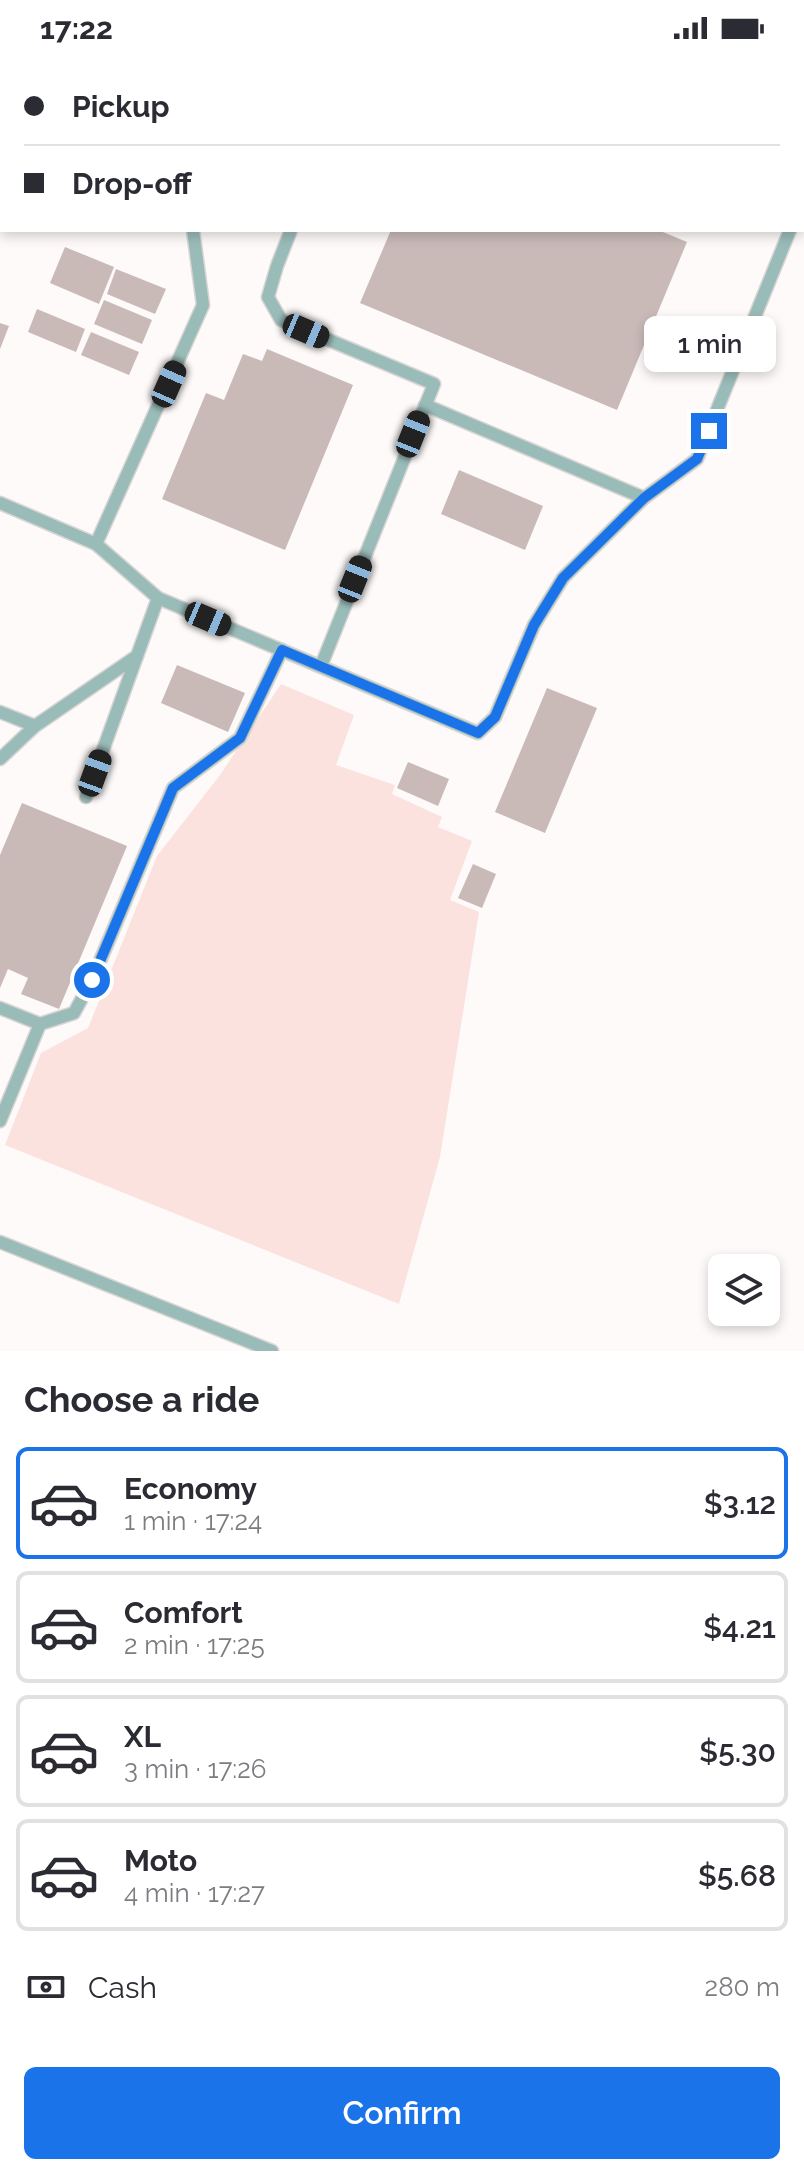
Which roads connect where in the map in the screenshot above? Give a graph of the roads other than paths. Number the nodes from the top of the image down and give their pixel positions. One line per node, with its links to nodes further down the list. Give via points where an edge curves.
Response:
1 (193, 232): 7 (lane, via 203,305)
2 (290, 232): 4 (lane, via 268,297 281,320 434,384)
3 (789, 232): 5 (lane, via 697,459)
4 (425, 405): 5 (lane); 11 (lane)
5 (644, 498): 11 (lane, via 563,578 534,625 495,717 478,733)
6 (0, 503): 7 (lane)
7 (96, 544): 8 (lane)
8 (158, 598): 9 (lane); 10 (lane)
9 (282, 650): 11 (lane); 17 (lane, via 240,738 173,788 74,1013)
10 (137, 656): 13 (lane); 15 (lane)
11 (321, 666)
12 (0, 712): 13 (lane)
13 (35, 726): 14 (lane)
14 (0, 759)
15 (86, 797)
16 (0, 1008): 17 (lane)
17 (40, 1024): 18 (lane)
18 (0, 1121)
19 (0, 1242): 20 (lane)
20 (272, 1351)

